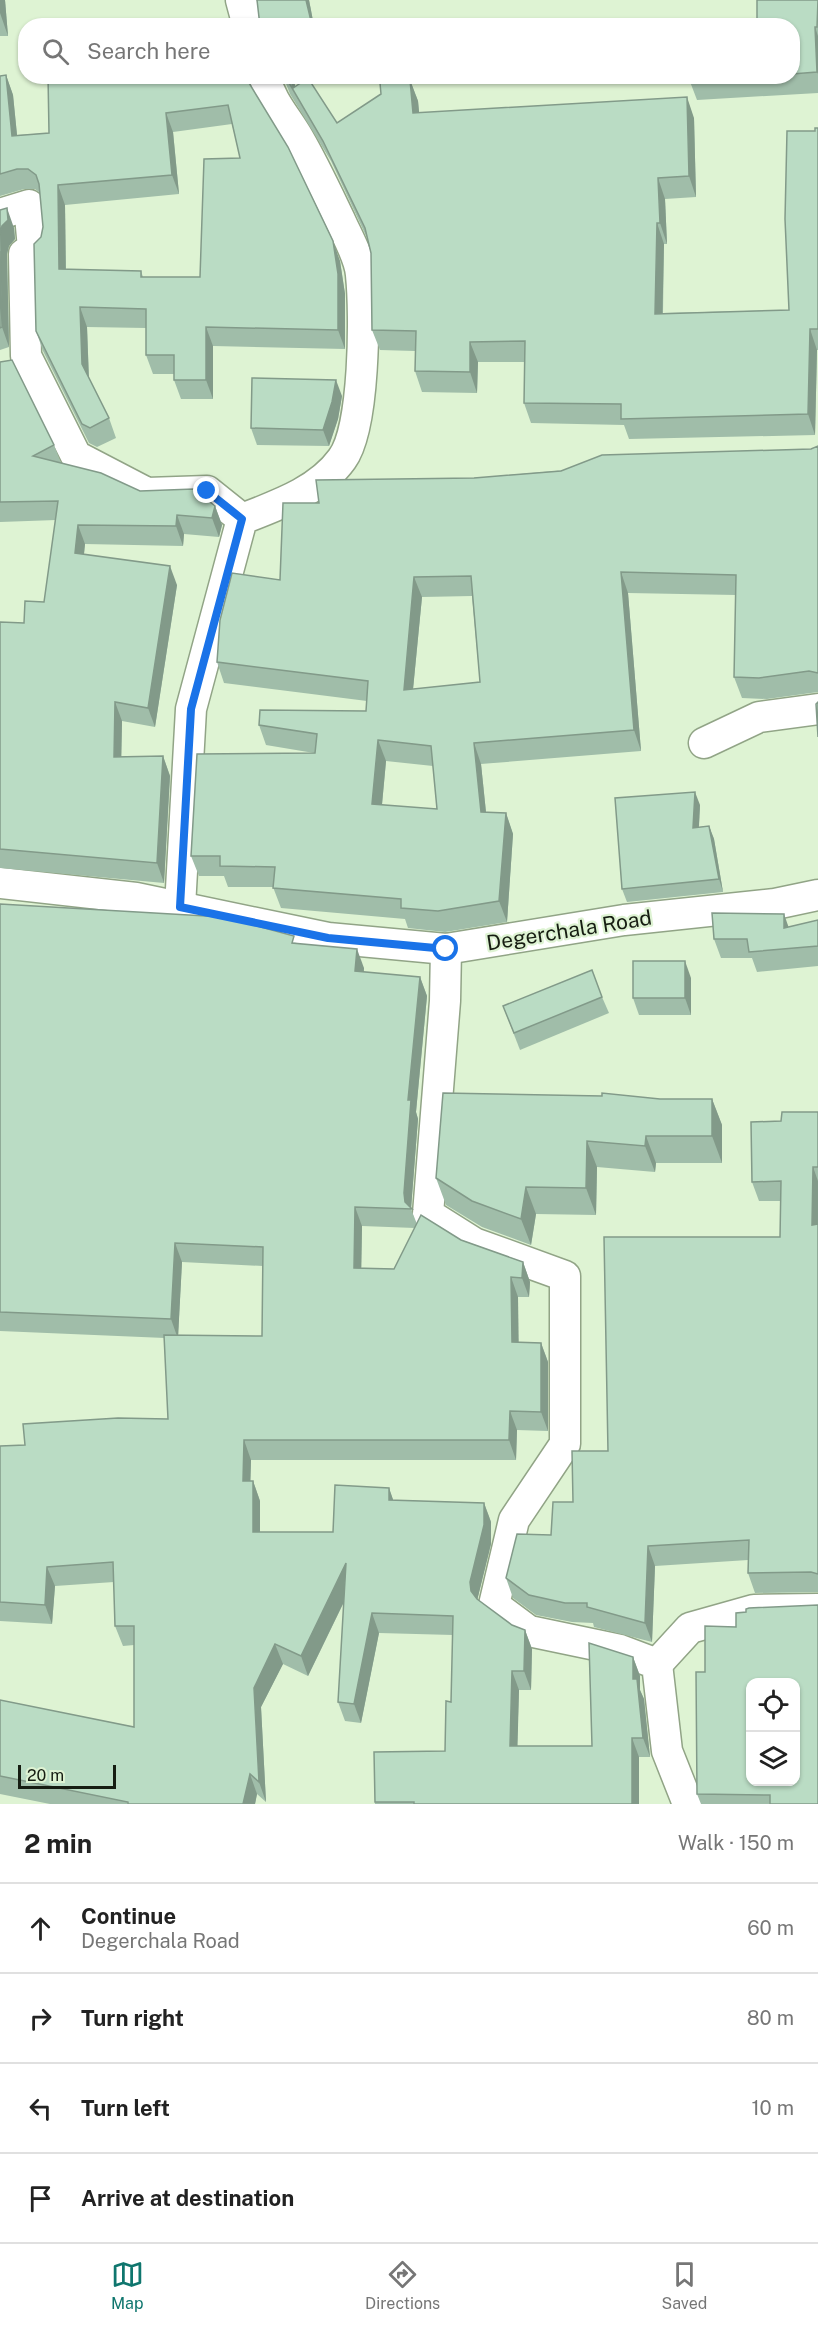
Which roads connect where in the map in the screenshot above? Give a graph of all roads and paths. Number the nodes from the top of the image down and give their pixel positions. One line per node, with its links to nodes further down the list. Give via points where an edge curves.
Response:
1 (241, 0): 2 (street)
2 (246, 18)
3 (266, 84): 7 (street, via 271,99 299,138 361,273 361,376 354,427 343,458)
4 (0, 214): 5 (street, via 29,205 33,248 24,254 26,356)
5 (14, 363): 8 (street, via 76,456 147,493 207,491)
6 (363, 483): 7 (street)
7 (316, 484): 8 (street, via 284,503)
8 (242, 519): 13 (street, via 191,709)
9 (818, 709): 10 (street, via 759,717)
10 (704, 743)
11 (0, 883): 13 (street, Degerchala Road, via 136,898)
12 (818, 895): 14 (street, Degerchala Road, via 775,904 624,920)
13 (180, 907): 14 (street, Degerchala Road, via 328,938)
14 (446, 949): 16 (street, via 428,1214 474,1243 565,1276 565,1444 514,1520 494,1605 529,1632 621,1650)
15 (818, 1609): 16 (street, via 754,1610 690,1628)
16 (657, 1664): 17 (street, via 667,1750)
17 (688, 1804)

